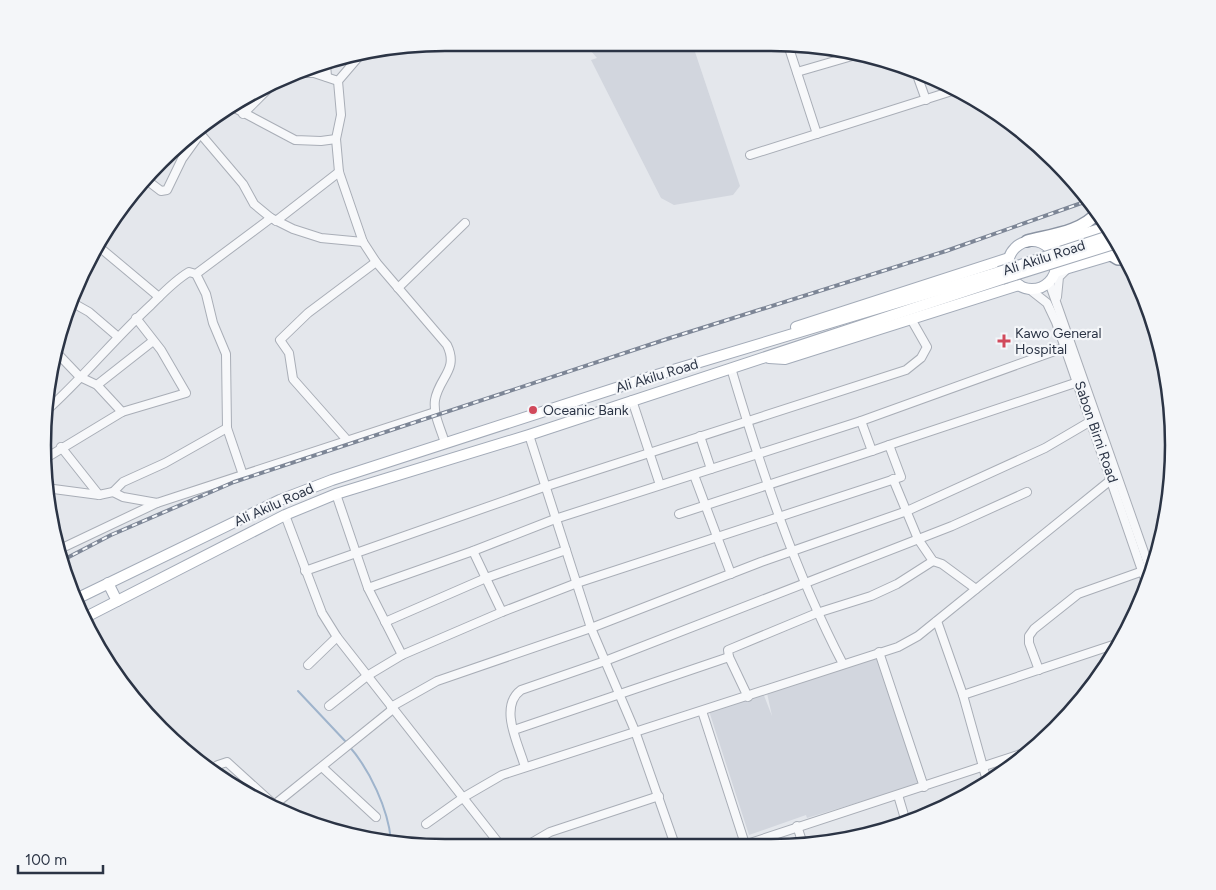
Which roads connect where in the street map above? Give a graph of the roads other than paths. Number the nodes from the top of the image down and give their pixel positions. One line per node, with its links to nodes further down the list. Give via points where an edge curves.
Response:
1 (790, 52): 5 (street)
2 (844, 58): 5 (street)
3 (355, 62): 9 (street)
4 (326, 70): 7 (street)
5 (797, 72): 15 (street)
6 (315, 73): 7 (street)
7 (327, 77): 9 (street)
8 (919, 80): 12 (street)
9 (338, 81): 17 (street, via 341,115)
10 (947, 93): 12 (street)
11 (258, 99): 14 (street)
12 (926, 100): 15 (street)
13 (238, 111): 14 (street)
14 (243, 114): 17 (street, via 295,140)
15 (817, 134): 19 (street)
16 (201, 136): 23 (street, via 243,184 254,204)
17 (336, 139): 20 (street)
18 (192, 143): 21 (street, via 167,190 161,191)
19 (750, 155)
20 (339, 172): 23 (street); 29 (street)
21 (151, 183)
22 (1092, 218): 28 (highway, via 1082,225)
23 (274, 219): 29 (street, via 320,238); 39 (street)
24 (465, 223): 43 (street)
25 (1098, 226): 30 (main road)
26 (1101, 231): 33 (highway, via 1099,243)
27 (1105, 237): 40 (main road, Ali Akilu Road, bridge)
28 (1027, 241): 30 (main road); 34 (main road, via 1016,247)
29 (363, 242): 36 (street)
30 (1046, 245): 38 (main road, via 1053,252)
31 (1110, 245): 40 (main road, Ali Akilu Road, bridge)
32 (103, 250): 44 (street)
33 (1109, 256): 35 (highway); 37 (main road)
34 (1009, 258): 42 (main road, via 1012,278); 51 (main road, via 775,334)
35 (1118, 260)
36 (376, 262): 43 (street); 69 (street, via 308,313 280,340 289,353 293,379)
37 (1067, 269): 38 (main road); 46 (street, via 1059,277 1056,290)
38 (1056, 272): 41 (main road)
39 (196, 274): 44 (street, via 186,274); 66 (street, via 226,354)
40 (1001, 276): 51 (main road, Ali Akilu Road); 54 (main road, Ali Akilu Road)
41 (1049, 282): 42 (main road, via 1043,287); 46 (street, Sabon Birni Road)
42 (1024, 287): 48 (main road); 52 (street, Sabon Birni Road, via 1047,303)
43 (398, 288): 62 (street, via 447,345 452,356 438,391)
44 (159, 297): 47 (street)
45 (77, 305): 49 (street)
46 (1059, 311): 105 (street, Sabon Birni Road)
47 (136, 318): 49 (street); 50 (street)
48 (911, 319): 54 (main road, via 785,358); 65 (street, via 927,347 922,358 906,370)
49 (117, 336): 56 (street)
50 (153, 341): 58 (street); 61 (street, via 162,350 186,394)
51 (755, 346): 70 (main road, Ali Akilu Road)
52 (1066, 346): 57 (street, Sabon Birni Road); 63 (street)
53 (61, 358): 56 (street)
54 (760, 358): 55 (main road, Ali Akilu Road)
55 (731, 368): 59 (main road, Ali Akilu Road); 65 (street)
56 (80, 377): 58 (street); 60 (street)
57 (1078, 382): 64 (street, Sabon Birni Road); 71 (street)
58 (97, 385): 61 (street)
59 (632, 400): 67 (main road, Ali Akilu Road); 75 (street)
60 (54, 403)
61 (122, 412): 72 (street)
62 (435, 412): 69 (street); 70 (street)
63 (861, 421): 73 (street); 76 (street)
64 (1091, 421): 80 (street, Sabon Birni Road); 92 (street, via 1045,448)
65 (747, 422): 68 (street); 76 (street)
66 (228, 428): 78 (street); 86 (street, via 123,482)
67 (529, 435): 84 (street); 88 (main road, Ali Akilu Road)
68 (700, 436): 75 (street); 77 (street)
69 (347, 440): 78 (street)
70 (445, 443): 110 (main road, Ali Akilu Road, via 280,500)
71 (888, 445): 73 (street); 81 (street, via 901,477)
72 (61, 447): 74 (street); 89 (street)
73 (872, 451): 83 (street)
74 (51, 454)
75 (650, 454): 82 (street); 84 (street)
76 (757, 454): 77 (street); 83 (street)
77 (712, 469): 79 (street)
78 (243, 475): 90 (street)
79 (694, 475): 82 (street); 91 (street)
80 (1112, 479): 107 (street, Sabon Birni Road); 114 (street)
81 (893, 480): 92 (street); 95 (street)
82 (660, 485): 96 (street)
83 (769, 485): 91 (street); 95 (street)
84 (544, 488): 96 (street); 103 (street)
85 (54, 489): 89 (street)
86 (113, 492): 89 (street); 90 (street)
87 (1027, 492): 98 (street)
88 (336, 494): 94 (main road, Ali Akilu Road); 103 (street)
89 (99, 495)
90 (157, 503): 99 (street)
91 (705, 506): 93 (street); 97 (street)
92 (907, 510): 98 (street); 102 (street)
93 (679, 514)
94 (285, 516): 106 (street); 116 (main road, Ali Akilu Road)
95 (780, 517): 97 (street); 102 (street)
96 (555, 519): 100 (street); 101 (street)
97 (716, 537): 108 (street); 111 (street)
98 (918, 539): 104 (street); 112 (street)
99 (65, 548)
100 (566, 550): 109 (street); 111 (street)
101 (473, 551): 109 (street); 113 (street)
102 (794, 552): 108 (street); 112 (street)
103 (356, 553): 106 (street); 113 (street)
104 (933, 561): 114 (street); 118 (street, via 898,584)
105 (1147, 561)
106 (305, 571): 123 (street, via 322,613)
107 (1143, 571): 131 (street, via 1078,594 1034,629 1029,643)
108 (731, 574): 122 (street)
109 (486, 578): 117 (street); 121 (street)
110 (108, 583): 115 (main road, Ali Akilu Road); 116 (main road)
111 (577, 583): 117 (street); 122 (street)
112 (804, 583): 118 (street); 128 (street)
113 (368, 588): 121 (street)
114 (976, 589): 120 (street)
115 (81, 596)
116 (118, 601): 119 (main road, Ali Akilu Road)
117 (502, 612): 126 (street)
118 (817, 614): 127 (street, via 728,650); 130 (street)
119 (90, 615)
120 (937, 621): 125 (street, via 898,647); 134 (street)
121 (385, 622): 126 (street)
122 (591, 628): 128 (street); 137 (street, via 437,681)
123 (337, 637): 129 (street); 132 (street)
124 (1109, 646): 131 (street)
125 (879, 652): 130 (street); 147 (street)
126 (402, 655): 132 (street)
127 (729, 657): 133 (street); 135 (street)
128 (605, 661): 133 (street); 139 (street, via 520,690 511,700 509,710)
129 (308, 664)
130 (843, 664): 135 (street)
131 (1039, 670): 134 (street)
132 (367, 676): 136 (street); 137 (street)
133 (619, 694): 139 (street); 140 (street)
134 (963, 695): 145 (street)
135 (748, 697): 138 (street)
136 (329, 706)
137 (392, 708): 143 (street); 151 (street)
138 (702, 712): 140 (street); 161 (street)
139 (514, 730): 144 (street)
140 (635, 731): 144 (street); 149 (street)
141 (1010, 758): 145 (street)
142 (217, 766): 148 (street, via 227,762)
143 (322, 767): 152 (street); 154 (street)
144 (525, 767): 151 (street, via 486,783)
145 (982, 767): 146 (street); 147 (street)
146 (985, 775)
147 (924, 787): 150 (street)
148 (260, 792)
149 (659, 796): 159 (street, via 550,832); 160 (street)
150 (898, 796): 153 (street); 156 (street)
151 (464, 797): 155 (street); 158 (street)
152 (278, 802)
153 (904, 816)
154 (376, 817)
155 (426, 824)
156 (797, 826): 157 (street); 162 (street)
157 (801, 838)
158 (496, 839)
159 (538, 839)
160 (673, 839)
161 (742, 839)
162 (759, 839)

